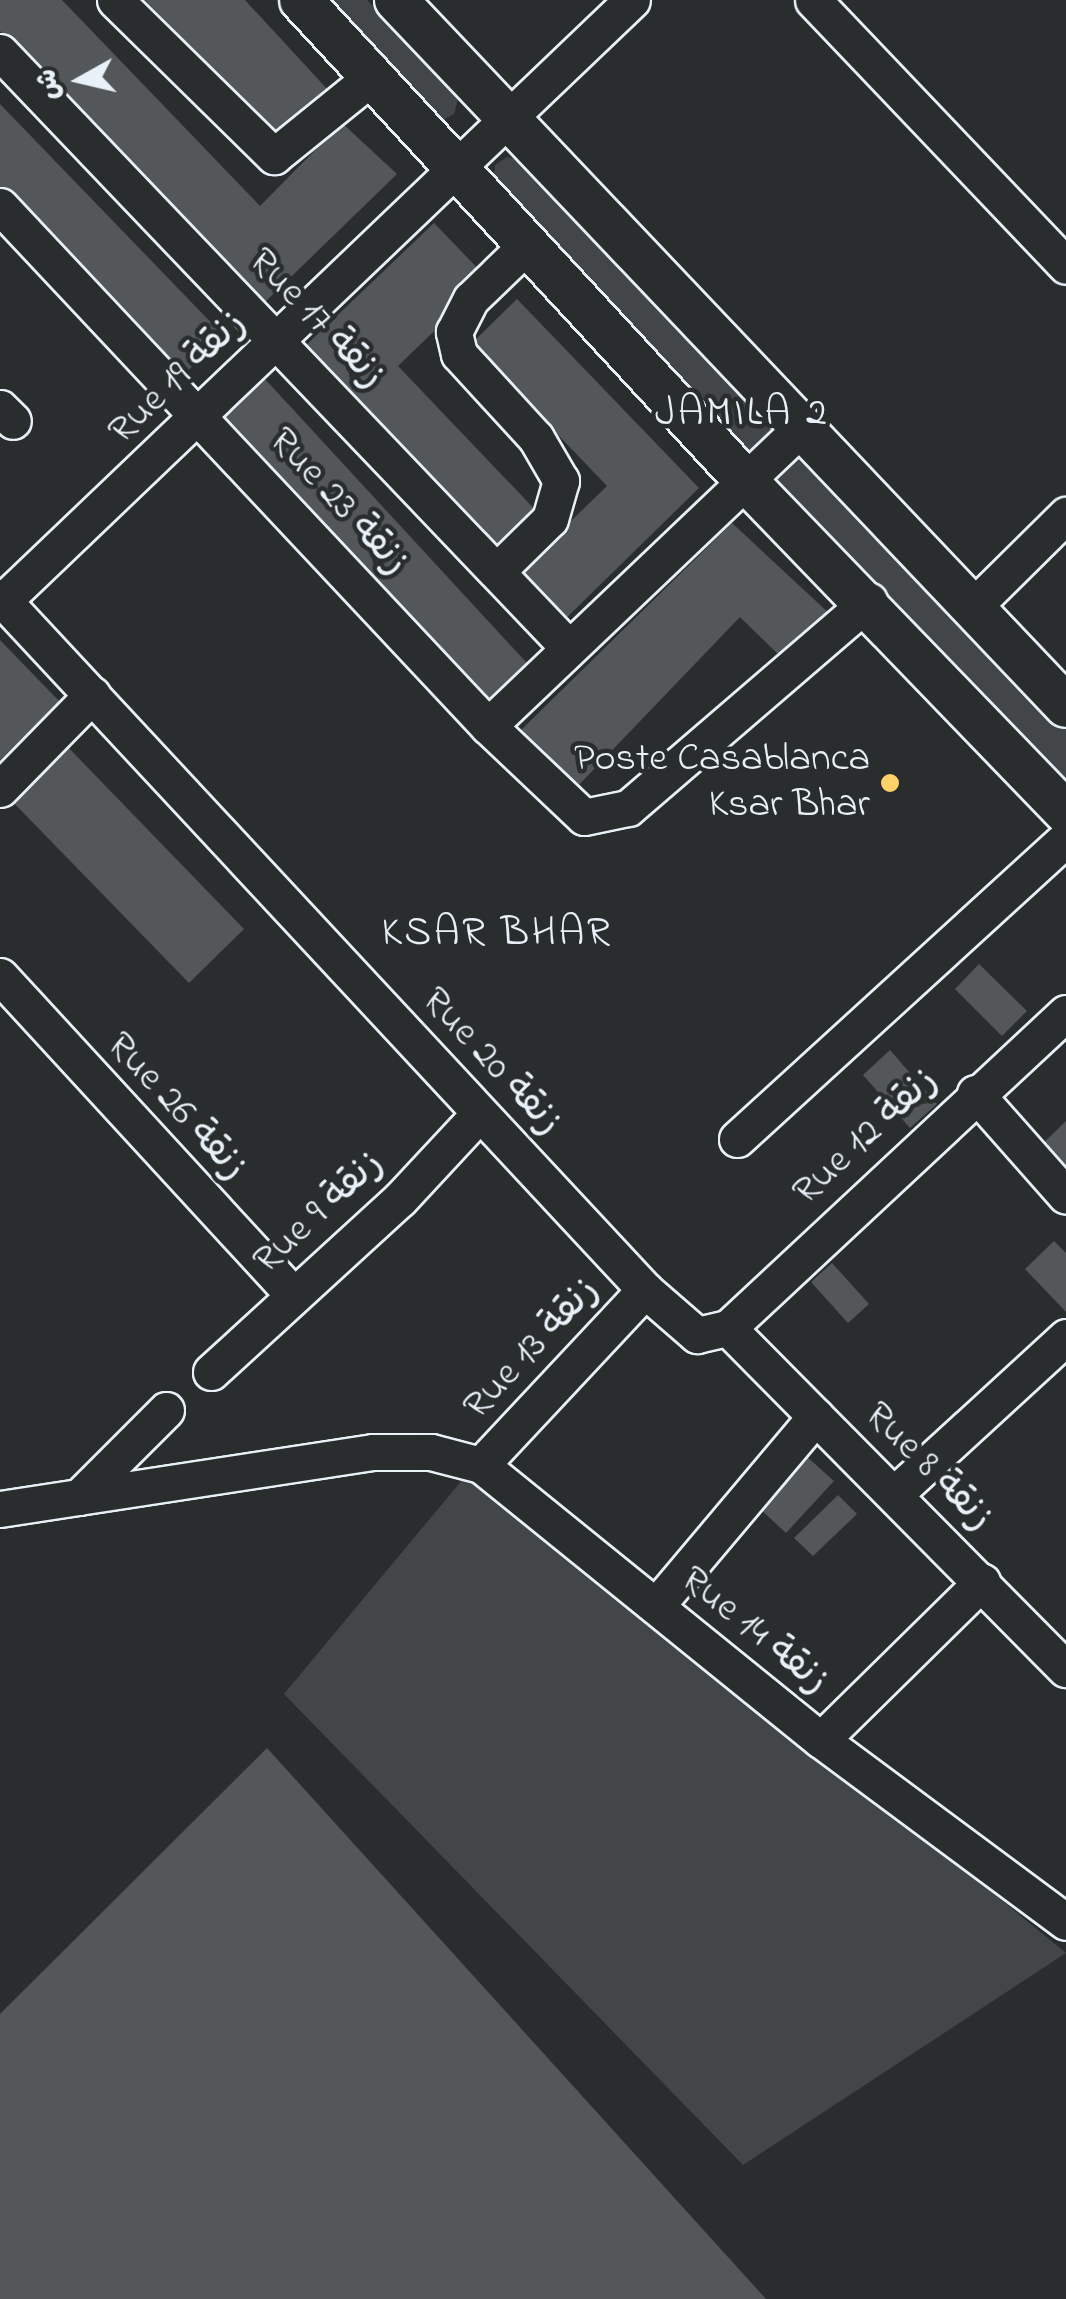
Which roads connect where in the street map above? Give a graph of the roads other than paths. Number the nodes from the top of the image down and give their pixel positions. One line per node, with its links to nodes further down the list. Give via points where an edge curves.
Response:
1 (115, 0): 7 (street, via 274,156)
2 (300, 0): 7 (street)
3 (396, 0): 8 (street)
4 (632, 0): 8 (street, Rue 19 زنقة)
5 (813, 0): 12 (street)
6 (0, 52): 13 (street, Rue 17 زنقة)
7 (374, 75): 9 (street)
8 (512, 118): 9 (street, Rue 19 زنقة); 15 (street)
9 (457, 168): 11 (street); 13 (street, Rue 19 زنقة)
10 (0, 206): 14 (street, Rue 23 زنقة)
11 (528, 244): 16 (street); 18 (street, via 471,299 454,332 459,354 536,438 561,481 550,518)
12 (1066, 266)
13 (277, 340): 14 (street, Rue 19 زنقة); 18 (street, Rue 17 زنقة)
14 (203, 418): 19 (street, Rue 19 زنقة); 25 (street, Rue 23 زنقة)
15 (800, 429): 16 (street); 21 (street)
16 (744, 480): 20 (street); 22 (street)
17 (1066, 515): 21 (street)
18 (497, 571): 22 (street, Rue 17 زنقة)
19 (1, 601): 23 (street, Rue 20 زنقة)
20 (869, 601): 25 (street, Rue 23 زنقة, via 628,808 596,819 566,808); 27 (street)
21 (971, 609): 24 (street)
22 (568, 647): 25 (street)
23 (92, 695): 26 (street); 32 (street, Rue 20 زنقة)
24 (1066, 706)
25 (488, 726)
26 (0, 789)
27 (1066, 812)
28 (1066, 839): 33 (street)
29 (0, 976): 36 (street, Rue 26 زنقة)
30 (1062, 1023): 31 (street, Rue 12 زنقة)
31 (975, 1094): 34 (street); 37 (street, Rue 12 زنقة)
32 (480, 1113): 35 (street, Rue 20 زنقة); 36 (street, Rue 9 زنقة, via 400,1200)
33 (737, 1139)
34 (1066, 1196)
35 (645, 1290): 37 (street, Rue 20 زنقة, via 697,1336); 42 (street, Rue 13 زنقة)
36 (293, 1295): 39 (street, Rue 9 زنقة)
37 (728, 1328): 41 (street, Rue 8 زنقة)
38 (1066, 1337): 43 (street)
39 (210, 1372)
40 (166, 1410): 44 (street)
41 (816, 1416): 43 (street, Rue 8 زنقة); 47 (street)
42 (482, 1465): 44 (street, Rue 14 زنقة, via 432,1452 373,1452); 47 (street, Rue 14 زنقة)
43 (898, 1491): 46 (street, Rue 8 زنقة)
44 (79, 1496): 45 (street, Rue 14 زنقة)
45 (0, 1509)
46 (982, 1582): 48 (street, Rue 8 زنقة); 49 (street)
47 (656, 1606): 49 (street, Rue 14 زنقة)
48 (1064, 1662)
49 (821, 1740): 50 (street, Rue 14 زنقة)
50 (1066, 1922)

